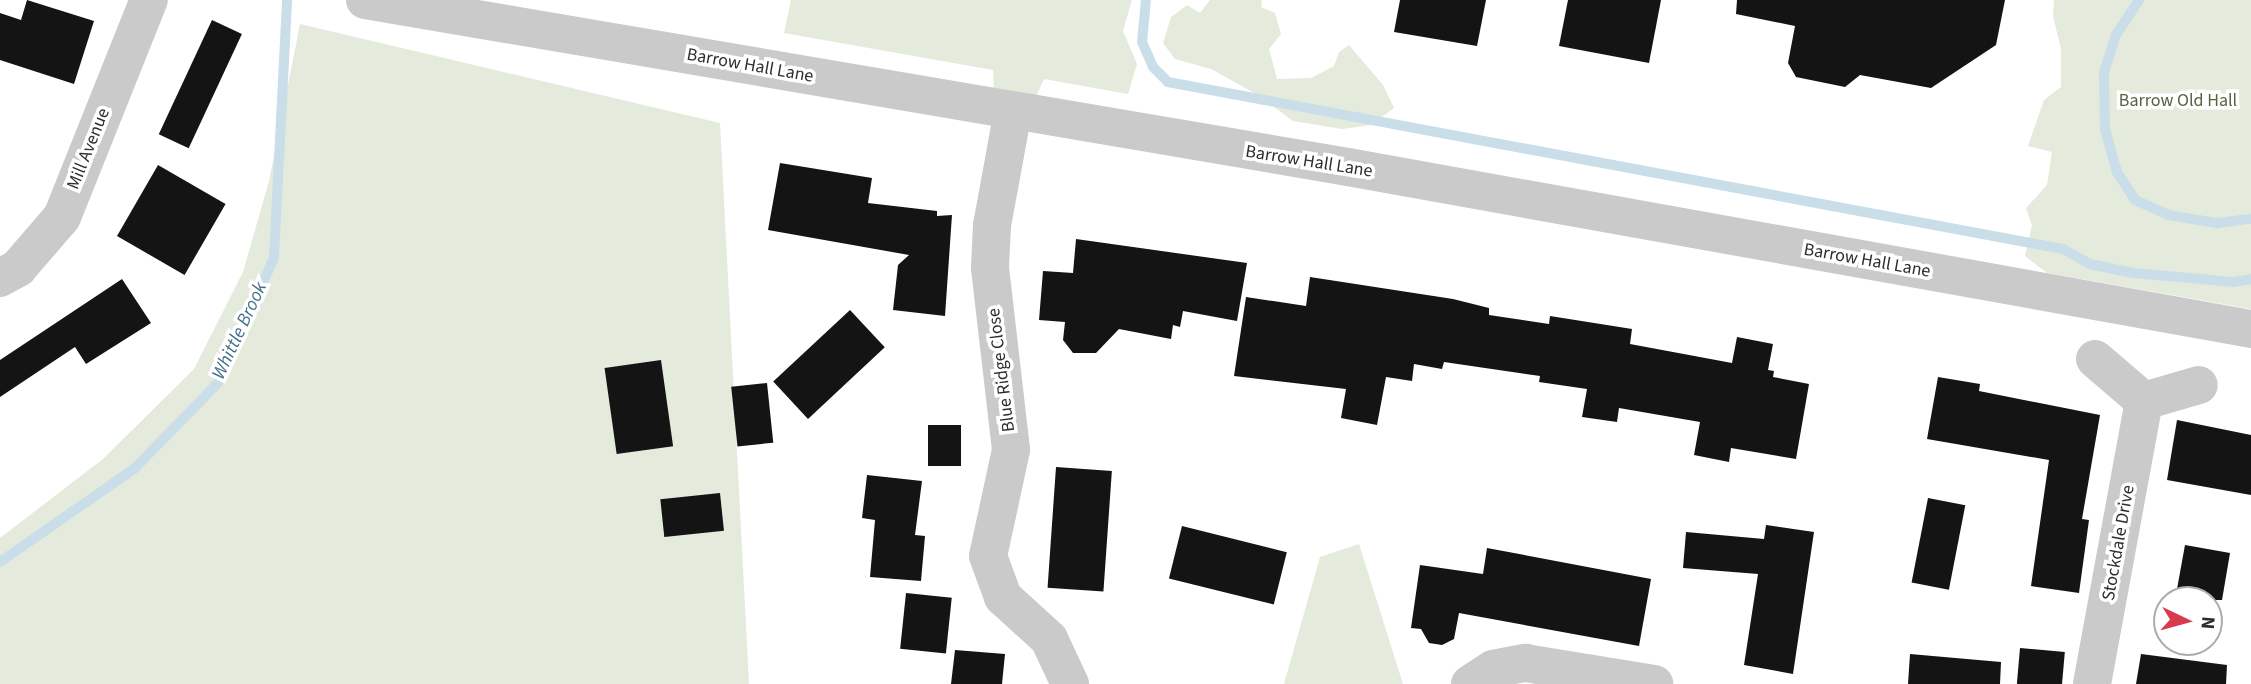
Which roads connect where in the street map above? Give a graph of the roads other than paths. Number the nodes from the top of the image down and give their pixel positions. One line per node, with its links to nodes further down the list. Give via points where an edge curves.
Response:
1 (149, 0): 4 (street, Mill Avenue, via 62,217 18,268)
2 (365, 0): 3 (street, Barrow Hall Lane)
3 (1013, 111): 5 (street, Barrow Hall Lane); 9 (street, Blue Ridge Close, via 992,225 990,268 1011,450 988,556 1003,597 1049,639)
4 (0, 278)
5 (2251, 329)
6 (2095, 359): 8 (street)
7 (2199, 385): 8 (street)
8 (2144, 401): 12 (street, Stockdale Drive)
9 (1070, 684)
10 (1470, 684): 11 (street, via 1493,669 1525,663)
11 (1654, 684)
12 (2092, 684)

